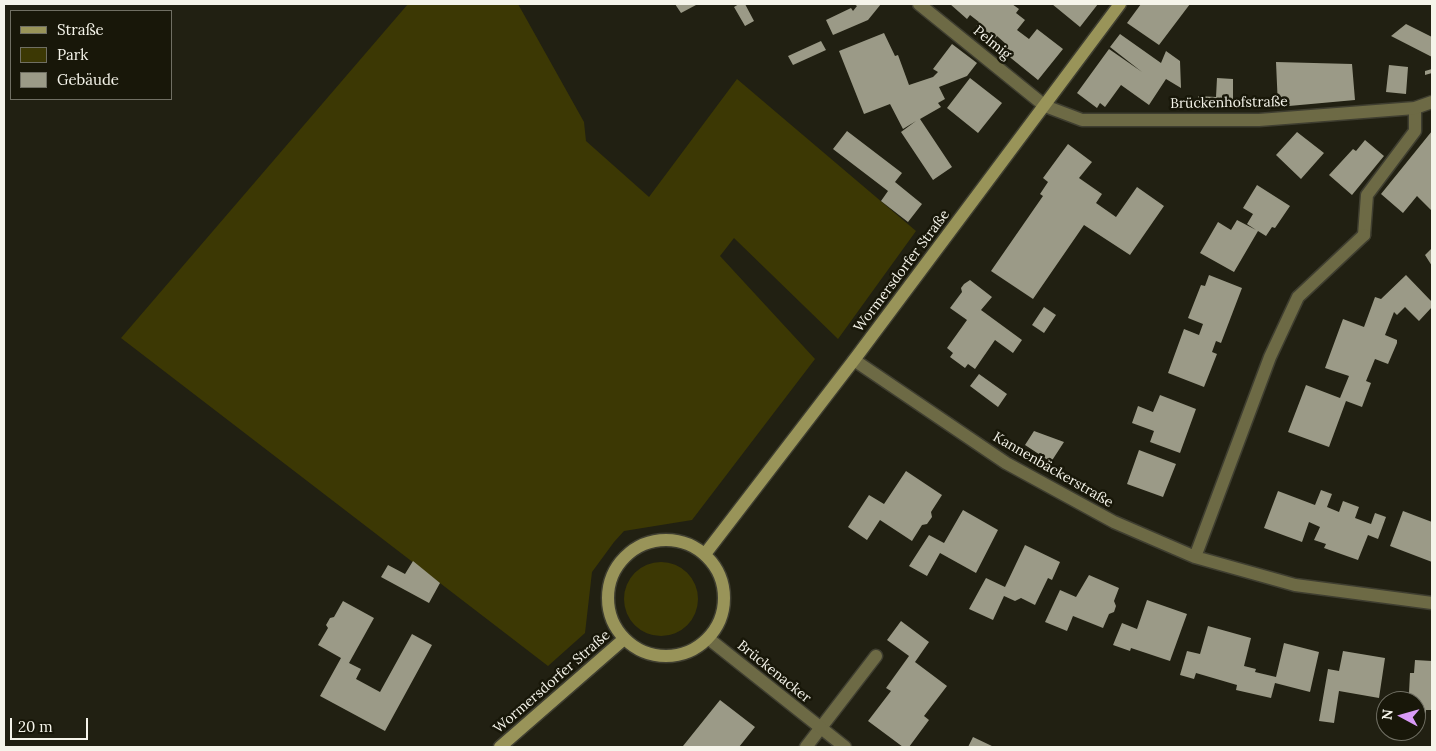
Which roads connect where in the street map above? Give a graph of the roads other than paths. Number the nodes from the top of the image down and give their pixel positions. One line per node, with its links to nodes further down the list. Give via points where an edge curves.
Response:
1 (919, 4): 4 (street, Pelmig)
2 (1120, 4): 4 (main road, Wormersdorfer Straße)
3 (1432, 102): 5 (street, Brückenhofstraße)
4 (1045, 106): 5 (street, Brückenhofstraße, via 1082,120 1259,120); 6 (main road, Wormersdorfer Straße)
5 (1416, 108): 8 (street, via 1415,131 1367,195 1364,235 1298,297 1270,357)
6 (854, 360): 7 (main road, Wormersdorfer Straße); 8 (street, Kannenbäckerstraße, via 1006,464 1114,522)
7 (705, 554): 10 (main road, Wormersdorfer Straße, via 678,541 654,541 623,558 610,582 608,606 612,620); 11 (main road, Wormersdorfer Straße, via 716,569 724,590 722,616)
8 (1195, 557): 9 (street, Kannenbäckerstraße, via 1295,585)
9 (1432, 603)
10 (624, 639): 11 (main road, Wormersdorfer Straße, via 643,653 665,657 685,654); 14 (main road, Wormersdorfer Straße)
11 (709, 639): 13 (street, Brückenacker)
12 (876, 656): 13 (street)
13 (821, 728): 15 (street); 16 (street, Brückenacker)
14 (500, 747)
15 (806, 747)
16 (845, 747)

